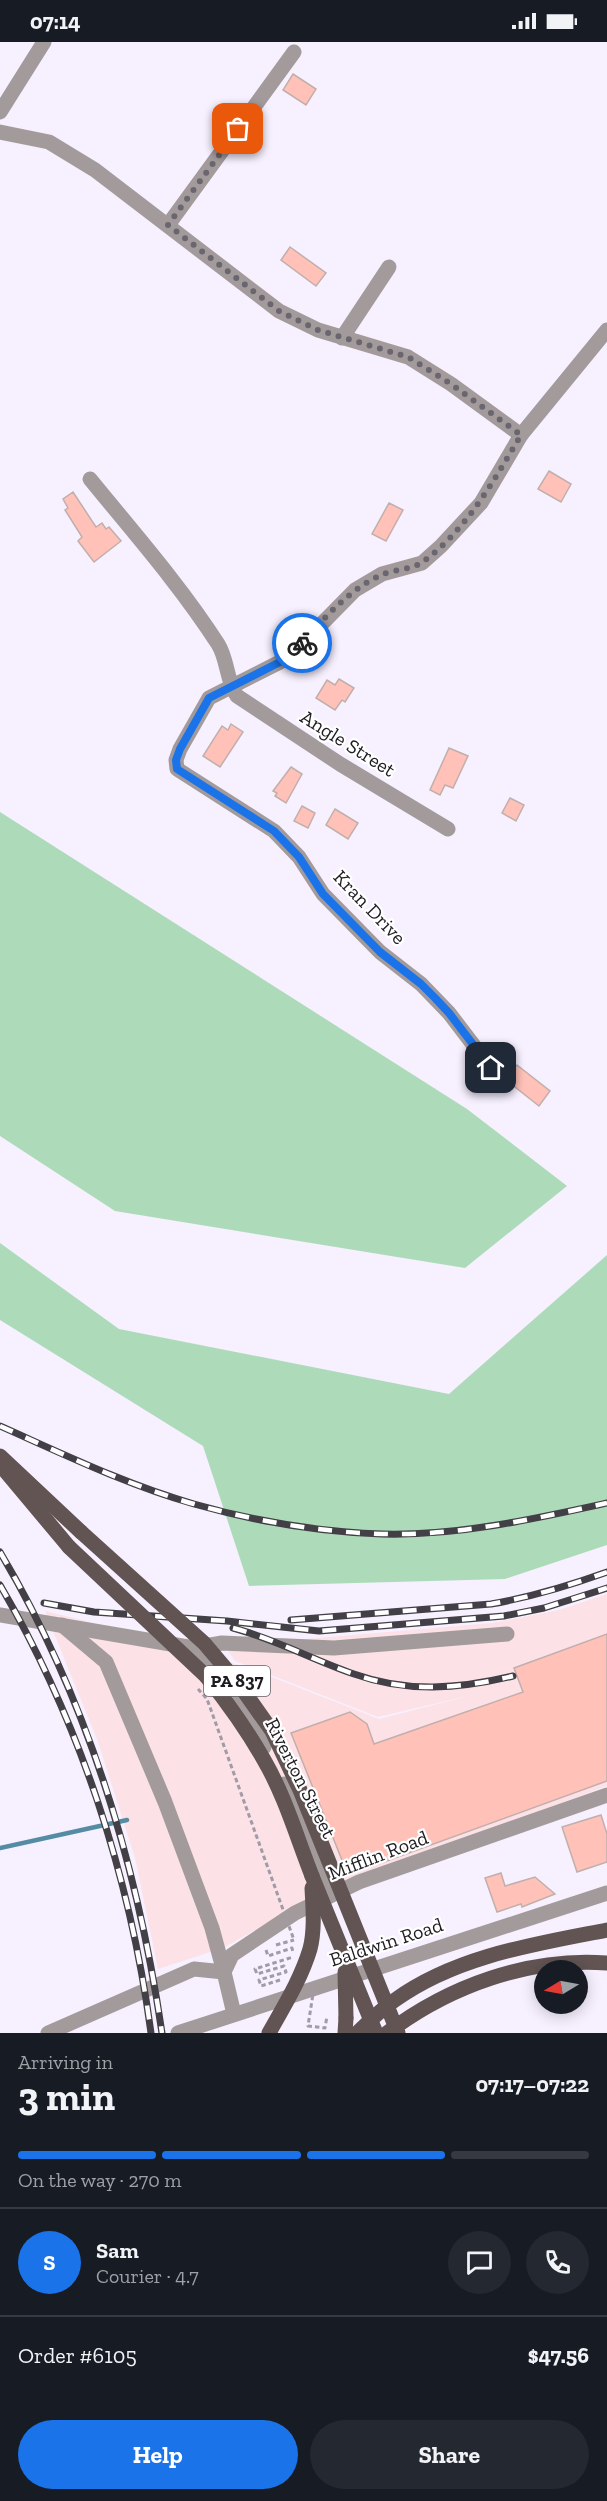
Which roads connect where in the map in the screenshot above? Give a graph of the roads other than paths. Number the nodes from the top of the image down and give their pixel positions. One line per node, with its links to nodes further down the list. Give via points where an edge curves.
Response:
1 (44, 42): 3 (street)
2 (294, 52): 5 (street)
3 (0, 112)
4 (0, 132): 5 (street, via 49,142 95,170)
5 (168, 225): 8 (street, via 279,311)
6 (389, 267): 8 (street)
7 (607, 330): 9 (street)
8 (342, 338): 9 (street, via 408,357)
9 (521, 435): 11 (street, via 481,503 422,563 382,574 363,585 288,657)
10 (90, 479): 11 (street, via 183,591 220,647)
11 (230, 687): 12 (street, Angle Street, via 237,696 340,764); 13 (street, Kran Drive, via 209,698 180,749 177,769 274,831 299,857 323,894 380,952 428,991)
12 (447, 829)
13 (491, 1068)
14 (0, 1456): 37 (main road, PA 837, bridge, via 204,1643 272,1731 300,1790)
15 (0, 1465): 21 (main road, PA 837, bridge, via 69,1547 206,1676 230,1706 265,1761)
16 (0, 1615): 17 (street)
17 (62, 1624): 19 (street); 28 (street, via 106,1662 165,1802 212,1928)
18 (507, 1634): 19 (street, via 334,1648 222,1643)
19 (194, 1648): 22 (street, Riverton Street, via 250,1721)
20 (607, 1795): 22 (street, Mifflin Road)
21 (312, 1876): 25 (main road, bridge); 32 (main road, PA 837, bridge, via 314,1915 310,1947 296,1985)
22 (335, 1893): 27 (street, Riverton Street); 28 (street, Mifflin Road, via 295,1913 232,1956)
23 (607, 1893): 27 (street, Baldwin Road)
24 (607, 1929): 34 (main road, via 469,1963 395,2000)
25 (339, 1942): 33 (main road, bridge, via 347,1981); 35 (main road, bridge)
26 (607, 1962): 36 (main road, via 557,1964 504,1974 455,1991)
27 (365, 1971): 29 (street, Baldwin Road)
28 (224, 1972): 29 (street); 30 (street, via 194,1969)
29 (234, 2014): 31 (street, Baldwin Road)
30 (48, 2033)
31 (178, 2033)
32 (269, 2033)
33 (345, 2033)
34 (357, 2033)
35 (376, 2033)
36 (387, 2033)
37 (398, 2033)

